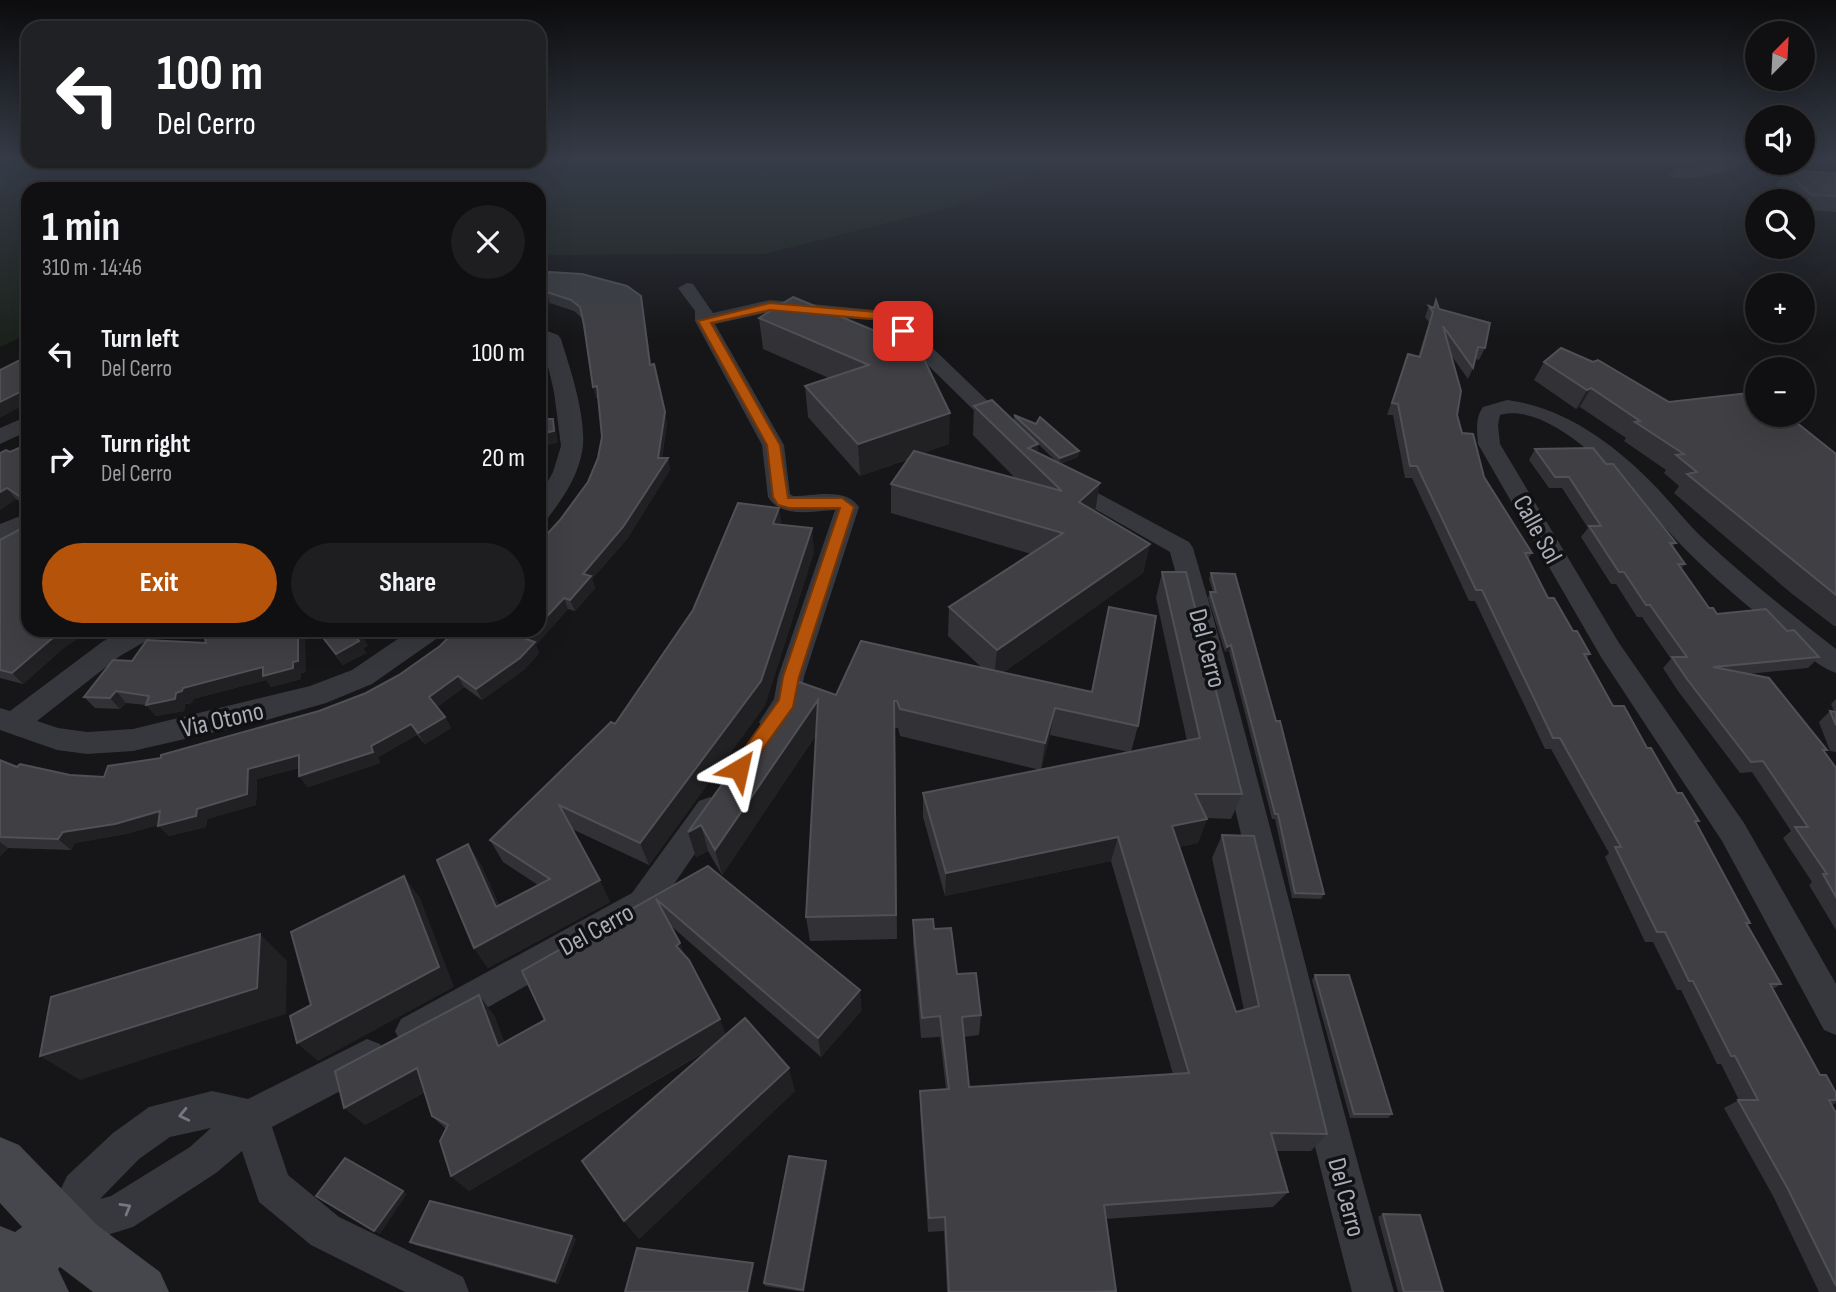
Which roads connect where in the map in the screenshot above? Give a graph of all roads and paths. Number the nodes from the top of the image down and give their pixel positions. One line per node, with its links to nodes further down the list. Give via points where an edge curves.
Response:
1 (687, 288): 2 (street, via 704,312)
2 (704, 321): 6 (street, via 770,306 888,316); 16 (street, via 773,445 779,497 789,504 842,502 847,507 791,677 787,702)
3 (546, 337): 8 (street, via 557,356 572,448)
4 (21, 426): 5 (street)
5 (0, 437)
6 (1019, 442)
7 (1047, 469): 25 (street, Del Cerro, via 1181,548)
8 (547, 488): 9 (street)
9 (546, 506)
10 (21, 524): 11 (street)
11 (0, 533)
12 (132, 637): 15 (street)
13 (420, 637): 15 (street, Via Otono, via 362,677 316,695 133,740 87,743)
14 (1836, 663): 18 (street, Calle Sol, via 1703,553 1639,483 1600,450 1538,412 1502,404 1490,411 1489,444 1610,650 1733,832)
15 (7, 721)
16 (755, 747)
17 (723, 791): 19 (street, Del Cerro, via 643,903)
18 (1836, 1018)
19 (250, 1118): 21 (street, Del Cerro, one-way to 19, via 119,1213 203,1160); 21 (street, one-way to 21, via 212,1109 162,1120 126,1146 81,1190); 24 (street, via 273,1188 325,1231)
20 (0, 1164): 21 (main road)
21 (62, 1229): 22 (street); 23 (main road)
22 (18, 1272)
23 (140, 1292)
24 (448, 1292)
25 (1373, 1292)

